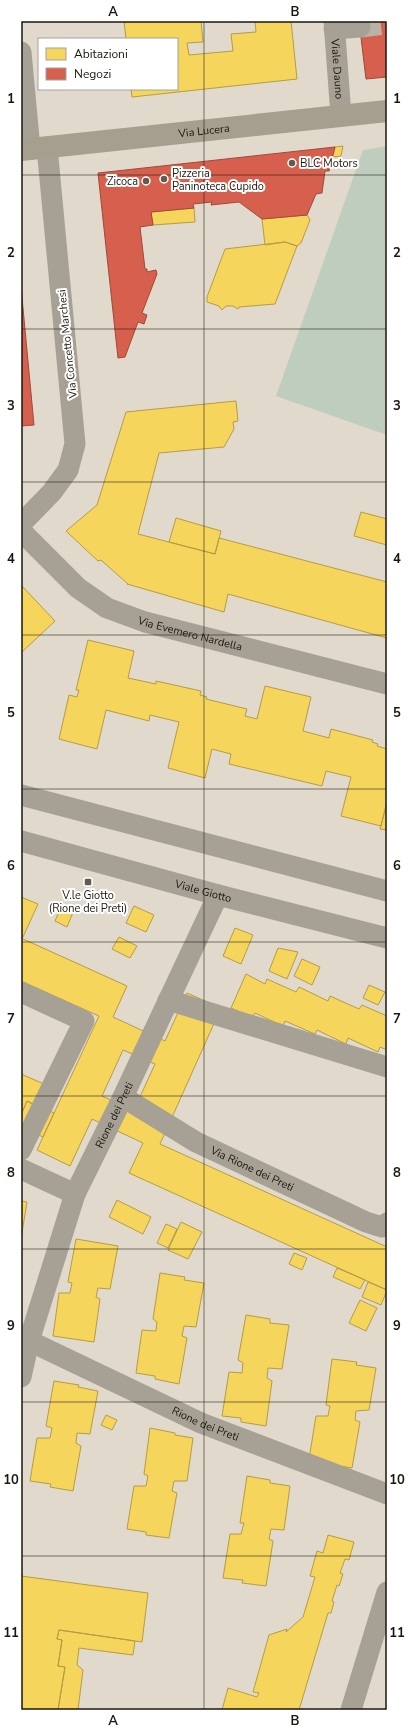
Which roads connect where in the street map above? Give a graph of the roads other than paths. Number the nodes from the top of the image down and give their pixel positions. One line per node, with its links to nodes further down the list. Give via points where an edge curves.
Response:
1 (334, 25): 2 (street); 5 (street, Viale Dauno)
2 (360, 26)
3 (21, 52): 6 (street, Via Concetto Marchesi)
4 (387, 111): 5 (street, Via Lucera)
5 (340, 116): 6 (street, Via Lucera)
6 (33, 148): 7 (street, Via Concetto Marchesi, via 75,444 68,470 52,492)
7 (21, 524)
8 (21, 531): 9 (street, Via Evemero Nardella, via 78,588 107,608 145,622)
9 (387, 684)
10 (21, 794): 12 (street)
11 (21, 841): 13 (street, Viale Giotto)
12 (387, 891)
13 (218, 895): 14 (street, Viale Giotto); 16 (street, Rione dei Preti)
14 (387, 938)
15 (21, 992): 19 (street, via 84,1021)
16 (168, 1000): 17 (street); 18 (street, Rione dei Preti)
17 (387, 1067)
18 (123, 1097): 21 (street, Rione dei Preti); 22 (street, Via Rione dei Preti, via 196,1142 366,1222 382,1227)
19 (21, 1150)
20 (21, 1169): 21 (street)
21 (75, 1194): 23 (street, Rione dei Preti)
22 (387, 1223)
23 (25, 1339): 24 (street, Rione dei Preti); 25 (street, Rione dei Preti, via 201,1423)
24 (21, 1377)
25 (387, 1494)
26 (387, 1592): 27 (street)
27 (351, 1710)

